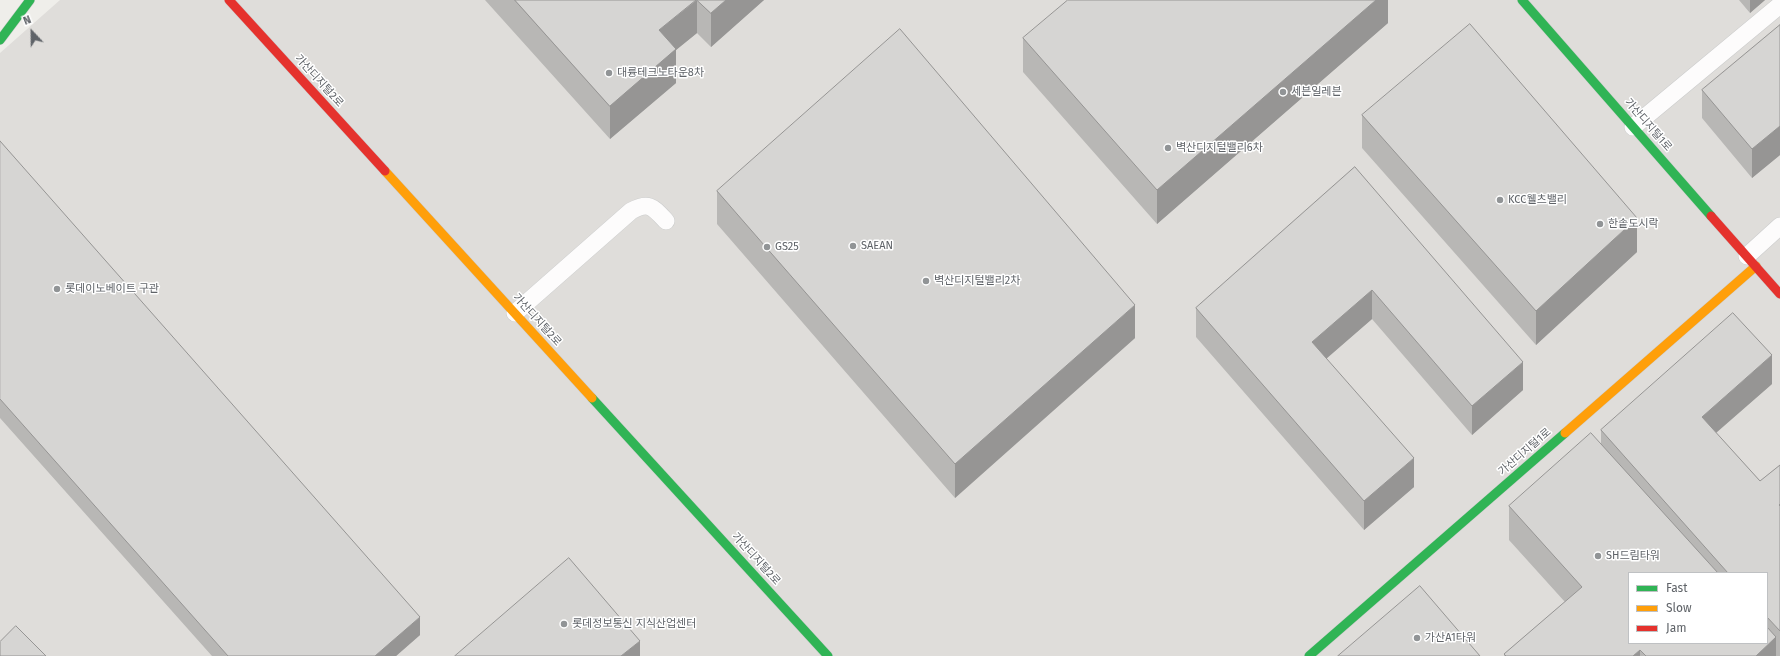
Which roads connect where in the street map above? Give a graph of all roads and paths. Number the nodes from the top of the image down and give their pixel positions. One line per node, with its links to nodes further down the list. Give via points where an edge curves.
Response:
1 (30, 0): 5 (street)
2 (229, 0): 11 (street, 가산디지털2로)
3 (1522, 0): 6 (street, 가산디지털1로)
4 (1780, 5): 6 (lane)
5 (0, 40)
6 (1633, 127): 9 (street, 가산디지털1로)
7 (666, 221): 11 (lane, via 653,208 639,206)
8 (1780, 226): 9 (lane)
9 (1751, 261): 10 (street, 가산디지털1로); 13 (street, 가산디지털1로)
10 (1780, 294)
11 (515, 313): 12 (street, 가산디지털2로)
12 (828, 656)
13 (1309, 656)

